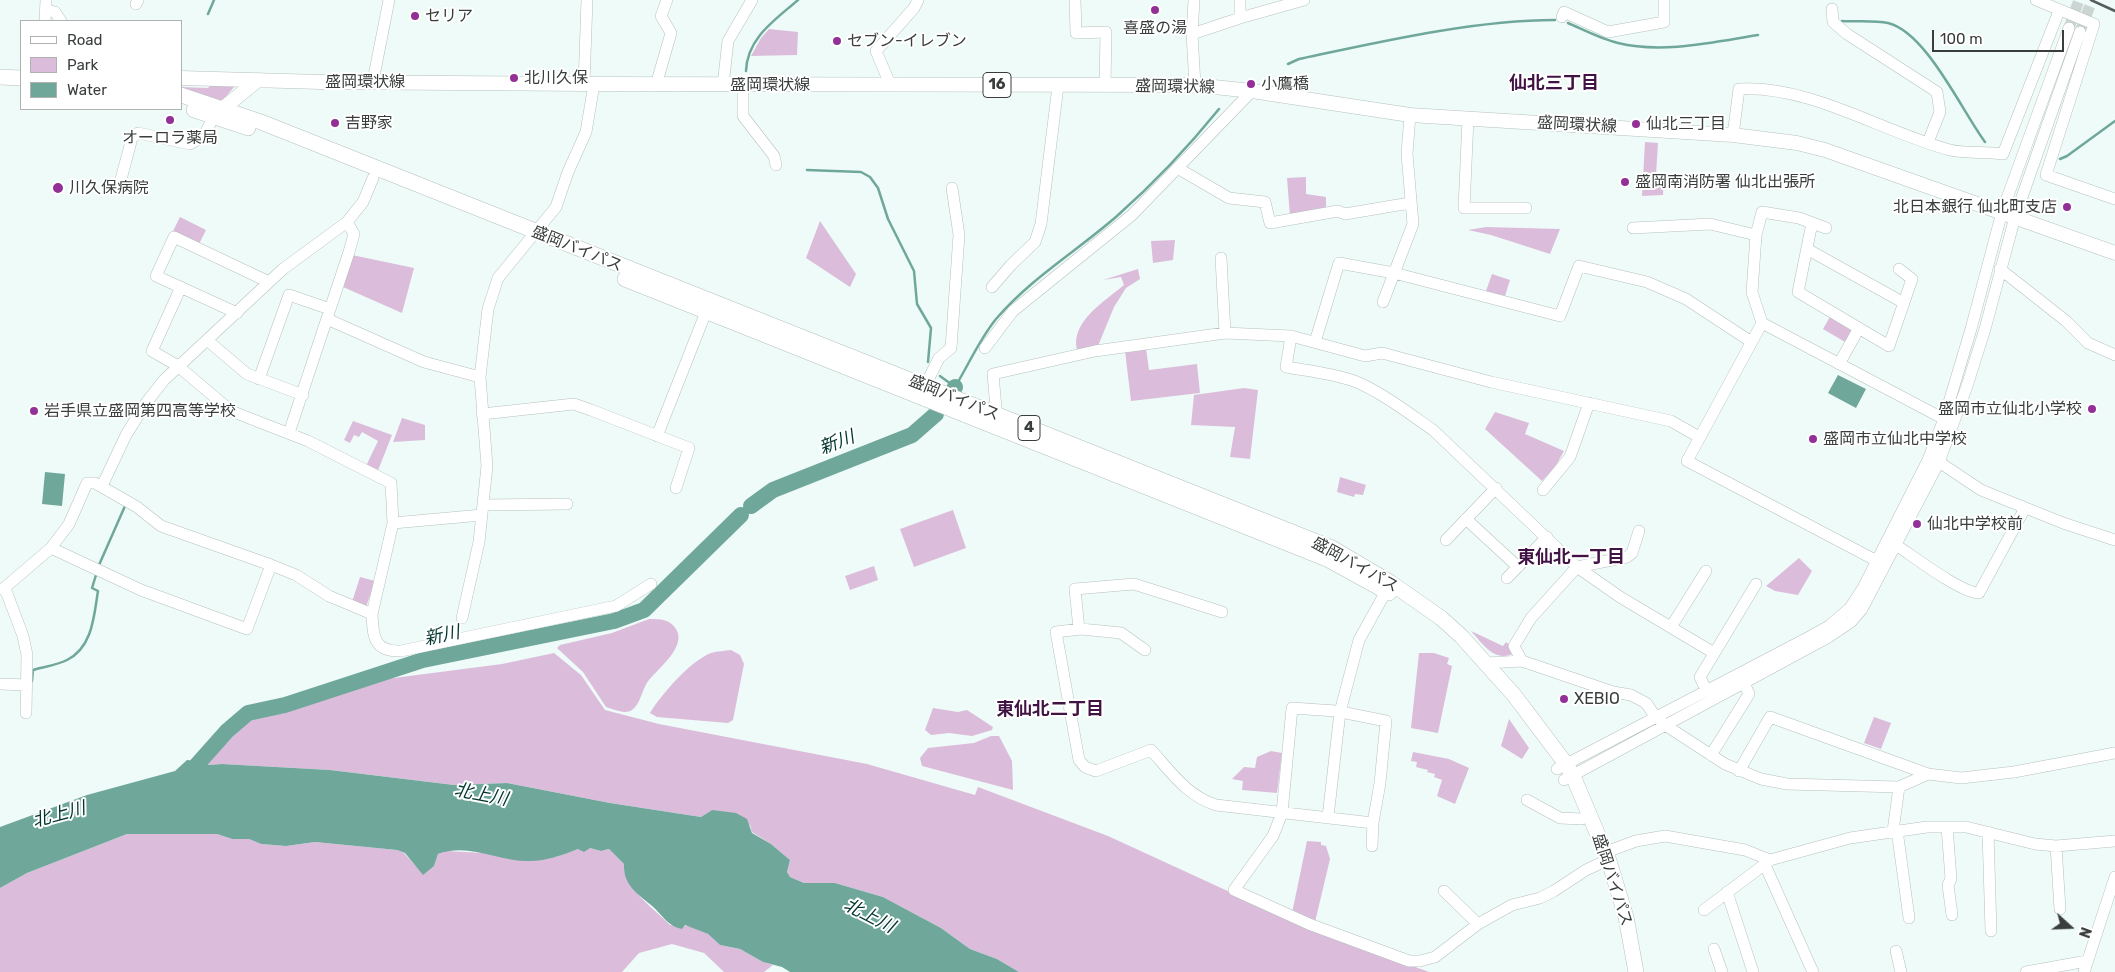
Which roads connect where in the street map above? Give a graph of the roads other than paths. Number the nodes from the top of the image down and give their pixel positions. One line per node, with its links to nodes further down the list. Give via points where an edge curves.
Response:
1 (389, 0): 24 (street)
2 (586, 0): 34 (street)
3 (667, 0): 26 (street, via 661,16 671,33)
4 (752, 0): 28 (street, via 728,41)
5 (918, 0): 27 (street, via 876,51)
6 (1075, 0): 33 (street, via 1076,32 1106,32)
7 (1194, 0): 20 (street)
8 (1240, 0): 16 (street)
9 (1304, 0): 16 (street)
10 (1664, 0): 15 (street, via 1664,22 1608,32 1564,12)
11 (2036, 0): 14 (street)
12 (1832, 9): 45 (street, via 1833,22 1842,30 1937,92 1940,112)
13 (46, 10): 17 (street, via 55,12)
14 (2059, 11): 41 (street); 46 (street, via 2094,24)
15 (1562, 17)
16 (1240, 18): 20 (street)
17 (60, 20)
18 (2068, 28): 43 (street)
19 (2080, 32): 44 (street)
20 (1192, 34): 30 (street)
21 (20, 78): 25 (highway)
22 (182, 78): 23 (main road, 盛岡環状線)
23 (258, 80): 24 (main road, 盛岡環状線 / 16); 38 (main road)
24 (373, 81): 34 (main road, 盛岡環状線 / 16)
25 (1, 83): 31 (highway)
26 (656, 84): 28 (main road, 盛岡環状線 / 16); 34 (main road, 盛岡環状線 / 16)
27 (890, 84): 29 (main road, 盛岡環状線 / 16); 32 (main road, 盛岡環状線 / 16)
28 (723, 85): 29 (main road, 盛岡環状線 / 16)
29 (742, 85): 47 (street, via 743,116 774,156)
30 (1195, 85): 33 (main road, 盛岡環状線 / 16); 35 (main road, 盛岡環状線 / 16)
31 (20, 86)
32 (1058, 86): 33 (main road, 盛岡環状線 / 16); 70 (street, via 1036,242)
33 (1105, 86)
34 (590, 87): 60 (street, via 582,144 556,206)
35 (1252, 91): 39 (main road, 盛岡環状線 / 16); 48 (street)
36 (182, 95): 38 (highway, 盛岡バイパス / 4)
37 (182, 106): 38 (highway, 盛岡バイパス / 4)
38 (218, 112): 49 (highway, 盛岡バイパス / 4); 50 (street, via 204,136 190,144 138,132 132,138); 60 (highway, 盛岡バイパス / 4)
39 (1410, 115): 40 (main road, 盛岡環状線 / 16); 53 (street, via 1407,154)
40 (1468, 119): 42 (main road, 盛岡環状線 / 16); 54 (street, via 1464,208)
41 (2014, 126): 43 (street); 45 (street, via 2003,154 1952,150)
42 (1733, 135): 45 (street, via 1739,89 1750,89 1800,96); 55 (main road, 盛岡環状線 / 16, via 1825,150)
43 (2027, 140): 55 (street)
44 (2042, 140): 46 (street); 55 (street)
45 (1928, 142)
46 (2055, 145): 52 (street, via 2046,175)
47 (776, 165)
48 (1179, 169): 53 (street, via 1229,198 1265,202 1270,223); 83 (street, via 1132,215 1013,311)
49 (373, 178): 56 (street, via 364,202); 60 (highway, 盛岡バイパス / 4)
50 (121, 179)
51 (952, 188): 89 (street, via 958,235 951,348 938,358)
52 (2115, 199)
53 (1410, 203): 67 (street, via 1413,224)
54 (1526, 208)
55 (2009, 215): 63 (main road, 盛岡環状線 / 16); 66 (street); 94 (street)
56 (347, 222): 68 (street); 75 (street, via 354,234)
57 (1812, 223): 59 (street); 61 (street, via 1762,212); 62 (street)
58 (1633, 228): 61 (street, via 1710,224)
59 (1826, 228)
60 (536, 233): 73 (highway, 盛岡バイパス / 4); 87 (street, via 498,278 488,309); 89 (highway, 盛岡バイパス / 4)
61 (1756, 235): 76 (street, via 1752,292)
62 (1807, 249): 72 (street); 77 (street, via 1798,292)
63 (2115, 253)
64 (1221, 258): 78 (street)
65 (1899, 269): 72 (street, via 1912,278)
66 (2000, 269): 84 (street, via 2066,321 2088,343); 98 (street, via 1967,386)
67 (1394, 273): 71 (street); 81 (street, via 1560,316 1579,266 1647,282 1686,299); 82 (street, via 1339,264)
68 (269, 282): 69 (street, via 174,237 156,276); 74 (street)
69 (181, 287): 74 (street); 86 (street, via 152,352)
70 (992, 287)
71 (1383, 302)
72 (1904, 303): 77 (street, via 1889,346)
73 (706, 312): 96 (street); 122 (highway, 盛岡バイパス / 4, via 1319,556)
74 (237, 313): 80 (street)
75 (328, 314): 87 (street, via 424,362); 88 (street, via 289,295); 90 (street)
76 (1762, 323): 81 (street); 85 (street)
77 (1859, 328): 85 (street)
78 (1225, 334): 79 (street); 93 (street, via 1095,351 993,374 996,408)
79 (1291, 336): 82 (street); 101 (street, via 1286,367 1356,382 1433,430)
80 (207, 340): 86 (street); 88 (street, via 247,374)
81 (1750, 341): 97 (street)
82 (1315, 342): 91 (street, via 1365,356 1382,353 1491,382)
83 (985, 348)
84 (2115, 355)
85 (1839, 364): 94 (street)
86 (178, 366): 95 (street, via 231,411); 99 (street, via 146,403 126,435)
87 (480, 377): 92 (street)
88 (259, 379): 90 (street)
89 (925, 386): 93 (highway, 盛岡バイパス / 4)
90 (303, 395): 95 (street)
91 (1589, 403): 97 (street, via 1671,421); 102 (street, via 1570,457)
92 (482, 414): 96 (street, via 574,404); 105 (street, via 486,466)
93 (993, 414): 122 (highway, 盛岡バイパス / 4, via 1332,548)
94 (1944, 419): 114 (street, via 1928,460)
95 (289, 433): 107 (street, via 391,482)
96 (657, 436): 100 (street, via 689,448)
97 (1699, 436): 114 (street, via 1687,461)
98 (1939, 462): 104 (street, via 1980,490); 112 (street)
99 (102, 486): 113 (street, via 87,483 69,524); 115 (street, via 137,507 160,526)
100 (676, 488)
101 (1496, 488): 106 (street); 109 (street)
102 (1543, 490)
103 (567, 504): 105 (street)
104 (2025, 508): 111 (street); 112 (street, via 1979,592 1972,593 1957,585)
105 (482, 510): 107 (street); 126 (street, via 479,542)
106 (1466, 519): 110 (street); 116 (street)
107 (393, 523): 125 (street)
108 (1639, 531): 117 (street, via 1632,553 1627,557)
109 (1546, 537): 116 (street); 117 (street)
110 (1446, 540)
111 (2115, 540)
112 (1896, 545): 133 (street, via 1852,622)
113 (51, 548): 115 (street, via 141,590 247,628); 123 (street)
114 (1877, 561): 136 (street, via 1850,608 1829,626)
115 (271, 565): 125 (street, via 296,575 329,596)
116 (1518, 566): 119 (street)
117 (1577, 567): 127 (street); 131 (street, via 1531,618 1514,646)
118 (1706, 571): 127 (street)
119 (1508, 578)
120 (651, 584): 125 (street, via 616,606 401,651 388,652 377,644)
121 (1756, 584): 130 (street)
122 (1389, 587): 132 (highway, 盛岡バイパス / 4, via 1441,618); 137 (street, via 1359,640); 144 (highway, 盛岡バイパス / 4, via 1466,652)
123 (2, 589): 135 (street, via 6,591 23,636)
124 (1222, 612): 128 (street, via 1134,584 1075,589)
125 (372, 614)
126 (462, 618)
127 (1671, 627): 130 (street)
128 (1079, 629): 129 (street, via 1121,633); 148 (street, via 1056,632 1079,760 1085,767 1096,771 1151,750 1202,801)
129 (1145, 650)
130 (1714, 654): 136 (street, via 1700,677)
131 (1522, 661): 132 (street); 139 (street, via 1631,695 1646,703)
132 (1487, 662): 144 (highway, 盛岡バイパス / 4)
133 (1744, 683): 140 (street); 142 (street, via 1749,694)
134 (0, 684): 135 (street)
135 (27, 685): 138 (street)
136 (1706, 690): 139 (street)
137 (1340, 712): 148 (street, via 1292,708); 149 (street); 151 (street, via 1386,721 1380,789)
138 (26, 713)
139 (1655, 716): 140 (street); 144 (street)
140 (1665, 725): 142 (street); 144 (street)
141 (2115, 753): 145 (street, via 2014,772 1961,778)
142 (1711, 755): 143 (street)
143 (1739, 771): 145 (street, via 1770,717); 146 (street, via 1787,784)
144 (1565, 772): 150 (highway, 盛岡バイパス / 4); 158 (highway, 盛岡バイパス / 4)
145 (1928, 774): 146 (street)
146 (1899, 787): 153 (street)
147 (1527, 800): 150 (street, via 1560,818)
148 (1282, 813): 149 (street); 167 (street, via 1273,836 1234,890 1309,924 1410,961 1435,957)
149 (1328, 817): 151 (street)
150 (1582, 819): 158 (highway, 盛岡バイパス / 4)
151 (1372, 823): 156 (street)
152 (1948, 827): 153 (street); 154 (street); 165 (street, via 1948,885)
153 (1895, 831): 159 (street, via 1817,845); 166 (street)
154 (1988, 832): 157 (street); 168 (street)
155 (2115, 841): 157 (street)
156 (1372, 846)
157 (2056, 846): 163 (street)
158 (1603, 857): 159 (street, via 1636,841 1666,836 1745,850); 167 (street, via 1547,895 1512,905); 172 (highway, 盛岡バイパス / 4); 173 (highway, 盛岡バイパス / 4, via 1626,917)
159 (1767, 862): 162 (street); 176 (street)
160 (2115, 877): 171 (street)
161 (1444, 891): 167 (street)
162 (1727, 892): 164 (street); 175 (street)
163 (2060, 909)
164 (1704, 910)
165 (1952, 916)
166 (1909, 918)
167 (1478, 924)
168 (1991, 931)
169 (1714, 949): 174 (street)
170 (1896, 951): 177 (street)
171 (2086, 966): 178 (street)
172 (1626, 972)
173 (1636, 972)
174 (1722, 972)
175 (1752, 972)
176 (1813, 972)
177 (1901, 972)
178 (2026, 972)

